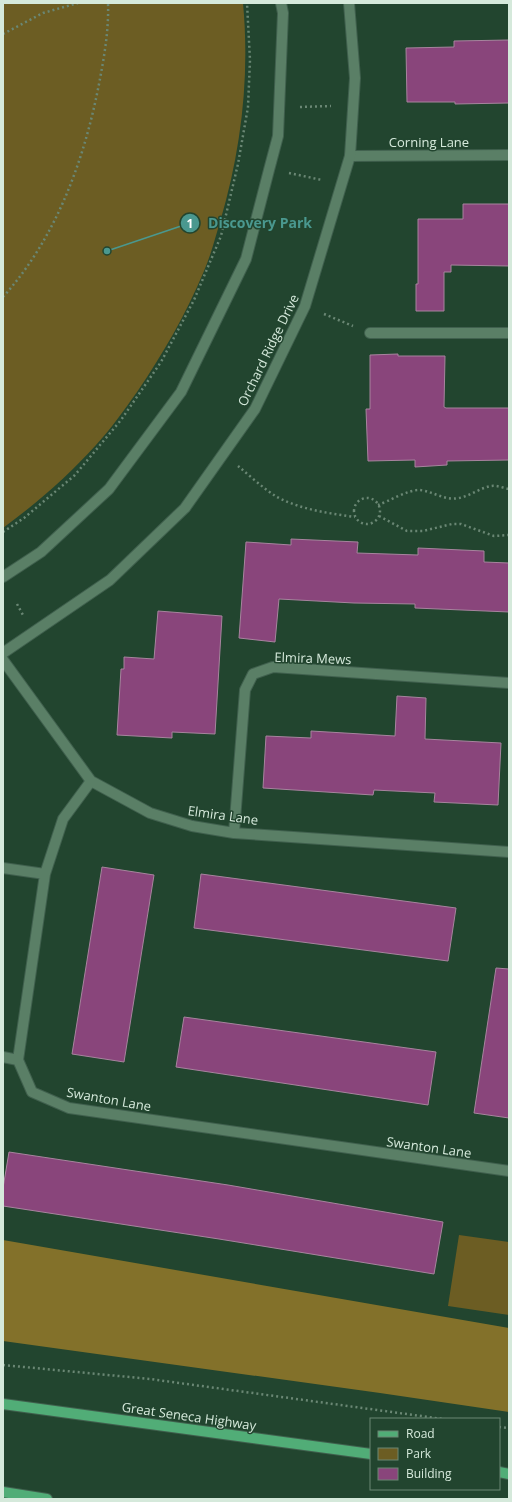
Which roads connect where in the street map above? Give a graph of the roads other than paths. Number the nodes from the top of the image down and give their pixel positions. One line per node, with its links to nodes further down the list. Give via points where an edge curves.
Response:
1 (281, 3): 7 (street, via 283,13 278,136 246,259 182,392 109,489 42,552)
2 (349, 3): 4 (street, Orchard Ridge Drive, via 355,78)
3 (509, 155): 4 (street, Corning Lane)
4 (350, 156): 8 (street, Orchard Ridge Drive, via 305,306 255,410 185,508 110,580)
5 (370, 333): 6 (street)
6 (509, 333)
7 (3, 577)
8 (3, 653)
9 (3, 660): 11 (street, Elmira Lane)
10 (509, 683): 12 (street, Elmira Mews, via 273,667 253,674 245,690)
11 (91, 781): 12 (street, Elmira Lane, via 150,813 192,826); 15 (street, via 63,819)
12 (234, 832): 13 (street, Elmira Lane)
13 (509, 852)
14 (3, 868): 15 (street)
15 (46, 874): 17 (street)
16 (3, 1057): 17 (street)
17 (18, 1060): 18 (street, Swanton Lane, via 32,1092 69,1108)
18 (509, 1171)
19 (3, 1404): 20 (main road, Great Seneca Highway)
20 (370, 1454)
21 (3, 1492): 22 (main road)
22 (47, 1499)

